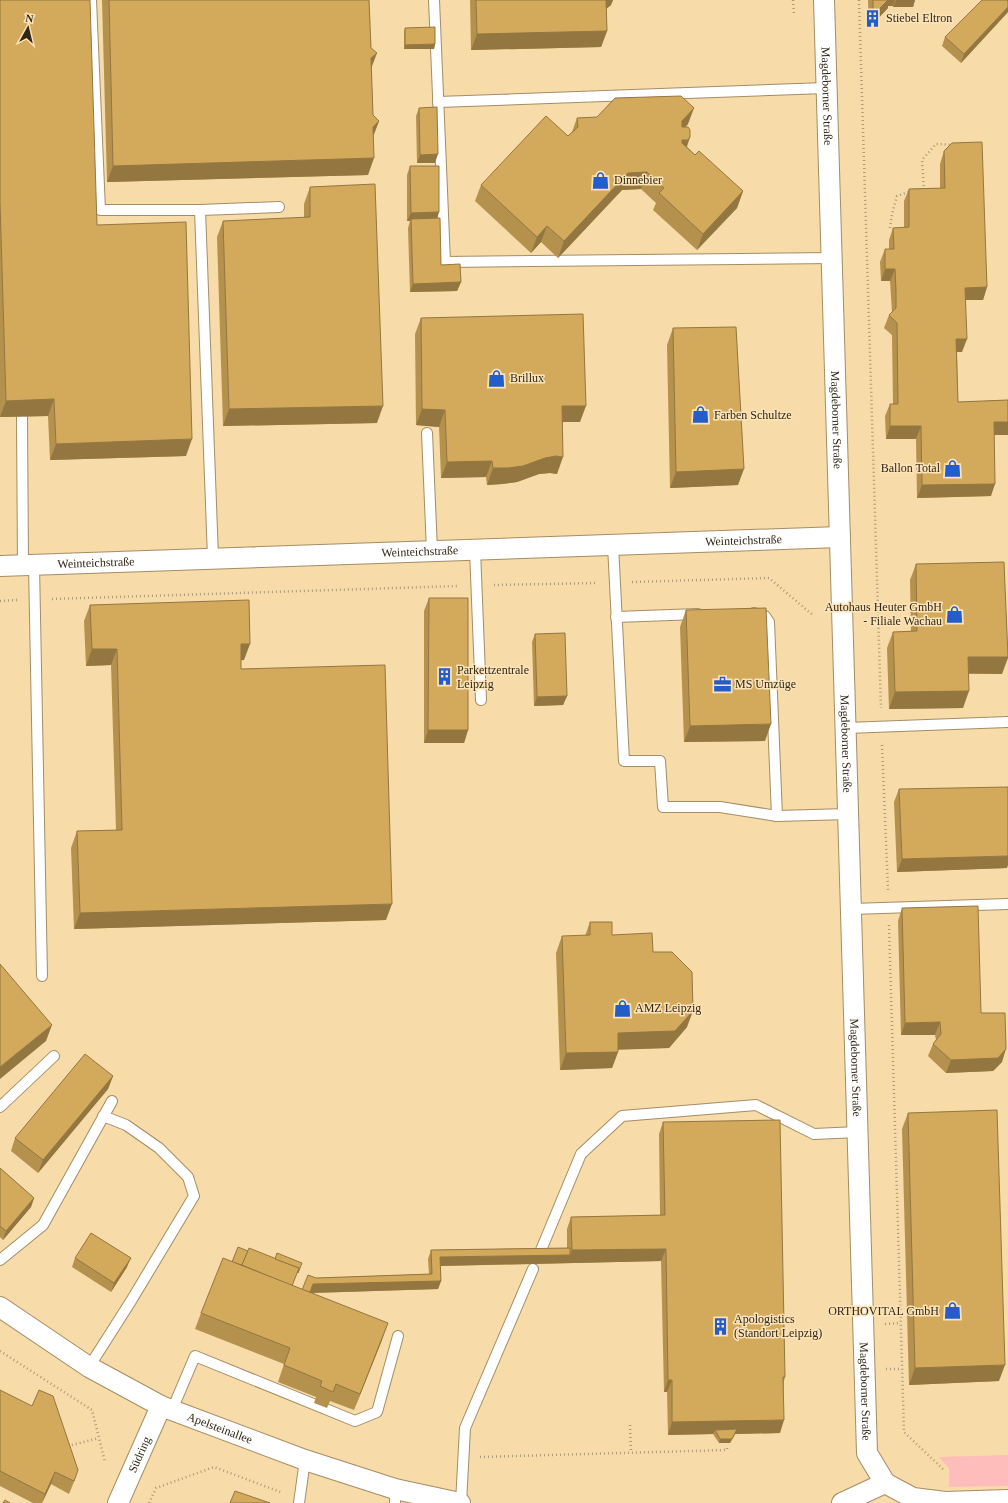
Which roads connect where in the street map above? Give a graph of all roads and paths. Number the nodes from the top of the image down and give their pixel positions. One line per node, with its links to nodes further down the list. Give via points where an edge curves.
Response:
1 (92, 0): 13 (lane, via 100,210)
2 (434, 0): 8 (lane)
3 (793, 0): 6 (path)
4 (824, 0): 7 (street, Magdeborner Straße)
5 (859, 0): 35 (path)
6 (794, 16)
7 (826, 88): 8 (lane); 15 (street, Magdeborner Straße)
8 (438, 102): 15 (lane, via 445,262)
9 (960, 145): 11 (path, via 936,144 922,160 924,191)
10 (914, 190): 14 (path, via 897,196)
11 (919, 190)
12 (279, 207): 13 (lane)
13 (200, 210): 22 (lane)
14 (890, 228)
15 (832, 258): 18 (street, Magdeborner Straße)
16 (22, 416): 23 (lane)
17 (428, 433): 21 (lane)
18 (840, 537): 19 (street, Weinteichstraße); 36 (street, Magdeborner Straße)
19 (613, 545): 20 (street, Weinteichstraße); 25 (lane)
20 (475, 550): 21 (street, Weinteichstraße); 26 (lane)
21 (432, 551): 22 (street, Weinteichstraße)
22 (213, 558): 23 (street, Weinteichstraße)
23 (29, 565): 24 (street, Weinteichstraße); 27 (lane)
24 (0, 566)
25 (615, 582): 26 (path); 31 (path, via 768,578); 32 (lane)
26 (476, 586): 27 (path); 33 (lane)
27 (35, 600): 28 (path); 42 (lane)
28 (0, 601)
29 (741, 613): 38 (lane, via 756,613 765,616 769,622)
30 (710, 614): 32 (lane)
31 (814, 616)
32 (616, 617): 38 (lane, via 624,761 660,761 663,807 720,807)
33 (481, 700)
34 (1008, 722): 35 (lane)
35 (881, 727): 36 (lane); 40 (path)
36 (846, 728): 37 (street, Magdeborner Straße)
37 (848, 814): 38 (lane); 41 (street, Magdeborner Straße)
38 (777, 816)
39 (1008, 904): 40 (lane)
40 (888, 908): 41 (lane); 64 (path, via 904,1432)
41 (851, 910): 47 (street, Magdeborner Straße)
42 (42, 976)
43 (54, 1056): 45 (lane)
44 (112, 1101): 46 (lane)
45 (0, 1106)
46 (103, 1116): 49 (lane, via 43,1225); 54 (lane, via 126,1125 159,1148 188,1177 194,1196)
47 (858, 1132): 48 (lane, via 814,1134 756,1105 622,1116 581,1154); 65 (street, Magdeborner Straße, via 867,1453)
48 (541, 1250)
49 (0, 1260)
50 (533, 1269): 61 (lane, via 465,1428)
51 (1, 1309): 54 (street, Apelsteinallee)
52 (398, 1336): 55 (lane, via 377,1412 355,1421 195,1356)
53 (0, 1351): 57 (path, via 92,1410)
54 (89, 1367): 55 (street, Apelsteinallee)
55 (167, 1408): 62 (street, Apelsteinallee); 69 (street, Südring)
56 (630, 1425): 60 (path)
57 (99, 1438): 59 (path); 63 (path)
58 (727, 1446): 60 (path, via 727,1450)
59 (62, 1447)
60 (631, 1452): 61 (path)
61 (464, 1457): 71 (lane)
62 (306, 1460): 66 (street, Apelsteinallee); 68 (lane)
63 (105, 1462)
64 (943, 1469)
65 (885, 1483): 67 (street, via 913,1498 945,1502); 72 (street)
66 (395, 1496): 71 (street, Apelsteinallee)
67 (1008, 1500)
68 (300, 1501): 70 (path, via 214,1467 156,1488)
69 (118, 1503)
70 (149, 1503)
71 (461, 1503)
72 (842, 1503)

